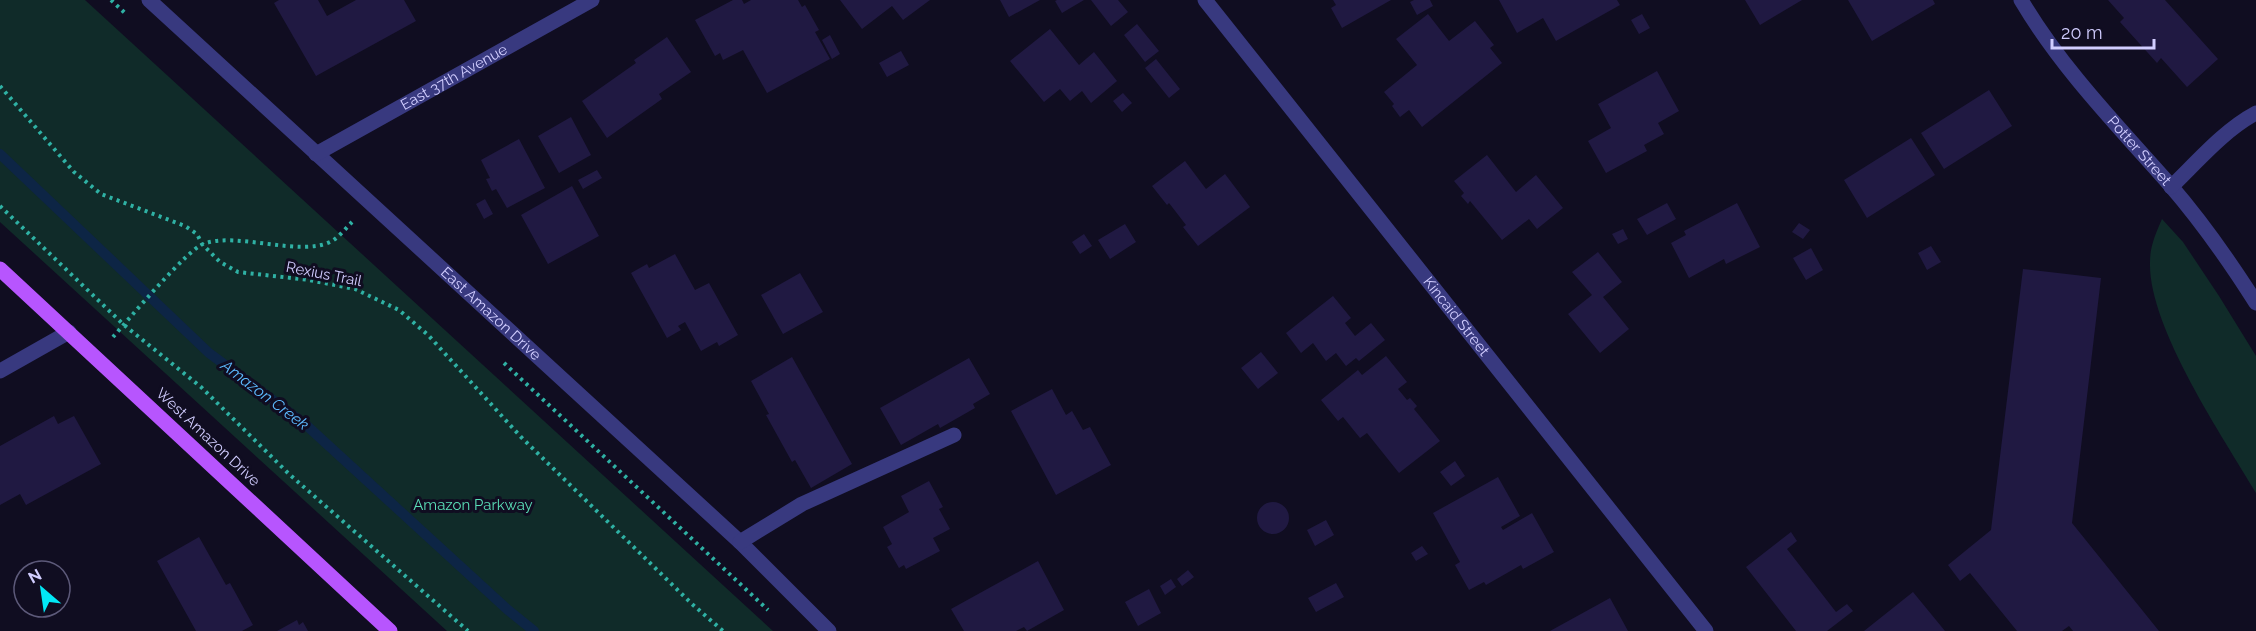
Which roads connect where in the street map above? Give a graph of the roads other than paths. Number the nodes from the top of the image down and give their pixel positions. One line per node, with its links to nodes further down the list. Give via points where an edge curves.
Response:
1 (149, 0): 6 (street, East Amazon Drive)
2 (592, 0): 6 (street, East 37th Avenue)
3 (1205, 0): 16 (street, Kincaid Street)
4 (2021, 0): 7 (street, Potter Street, via 2056,55)
5 (2256, 113): 7 (street)
6 (316, 154): 13 (street, East Amazon Drive)
7 (2171, 187): 9 (street, Potter Street, via 2223,252)
8 (0, 269): 10 (main road, West Amazon Drive)
9 (2256, 303)
10 (69, 332): 11 (street); 14 (main road, West Amazon Drive)
11 (0, 371)
12 (954, 435): 13 (street, via 802,504)
13 (740, 542): 15 (street, East Amazon Drive)
14 (390, 631)
15 (829, 631)
16 (1706, 631)

